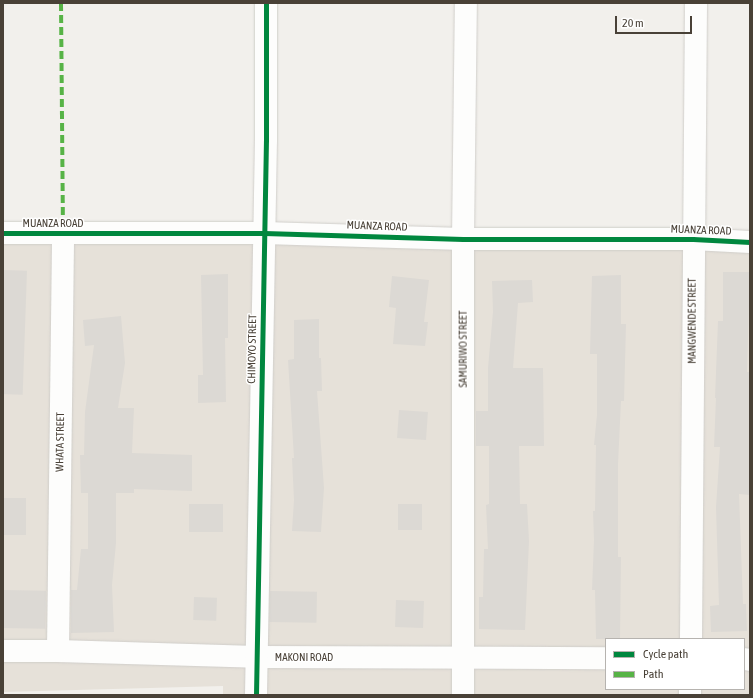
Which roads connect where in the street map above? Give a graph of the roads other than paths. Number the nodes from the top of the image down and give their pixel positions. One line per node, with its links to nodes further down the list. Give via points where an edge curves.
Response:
1 (266, 3): 5 (street, CHIMOYO STREET)
2 (466, 3): 7 (street, SAMURIWO STREET)
3 (696, 3): 8 (street, MANGWENDE STREET)
4 (3, 233): 6 (street, MUANZA ROAD)
5 (264, 233): 6 (street, MUANZA ROAD); 7 (street, MUANZA ROAD); 13 (street, CHIMOYO STREET)
6 (63, 234): 12 (street, WHATA STREET)
7 (463, 239): 8 (street, MUANZA ROAD); 14 (street, SAMURIWO STREET)
8 (693, 239): 9 (street, MUANZA ROAD); 10 (street, MANGWENDE STREET)
9 (750, 242)
10 (691, 638)
11 (3, 651): 12 (street, MAKONI ROAD)
12 (58, 651): 13 (street, MAKONI ROAD)
13 (256, 657): 14 (street, MAKONI ROAD); 16 (street, CHIMOYO STREET)
14 (463, 658): 15 (street, MAKONI ROAD); 17 (street, SAMURIWO STREET)
15 (605, 658)
16 (256, 695)
17 (462, 695)

